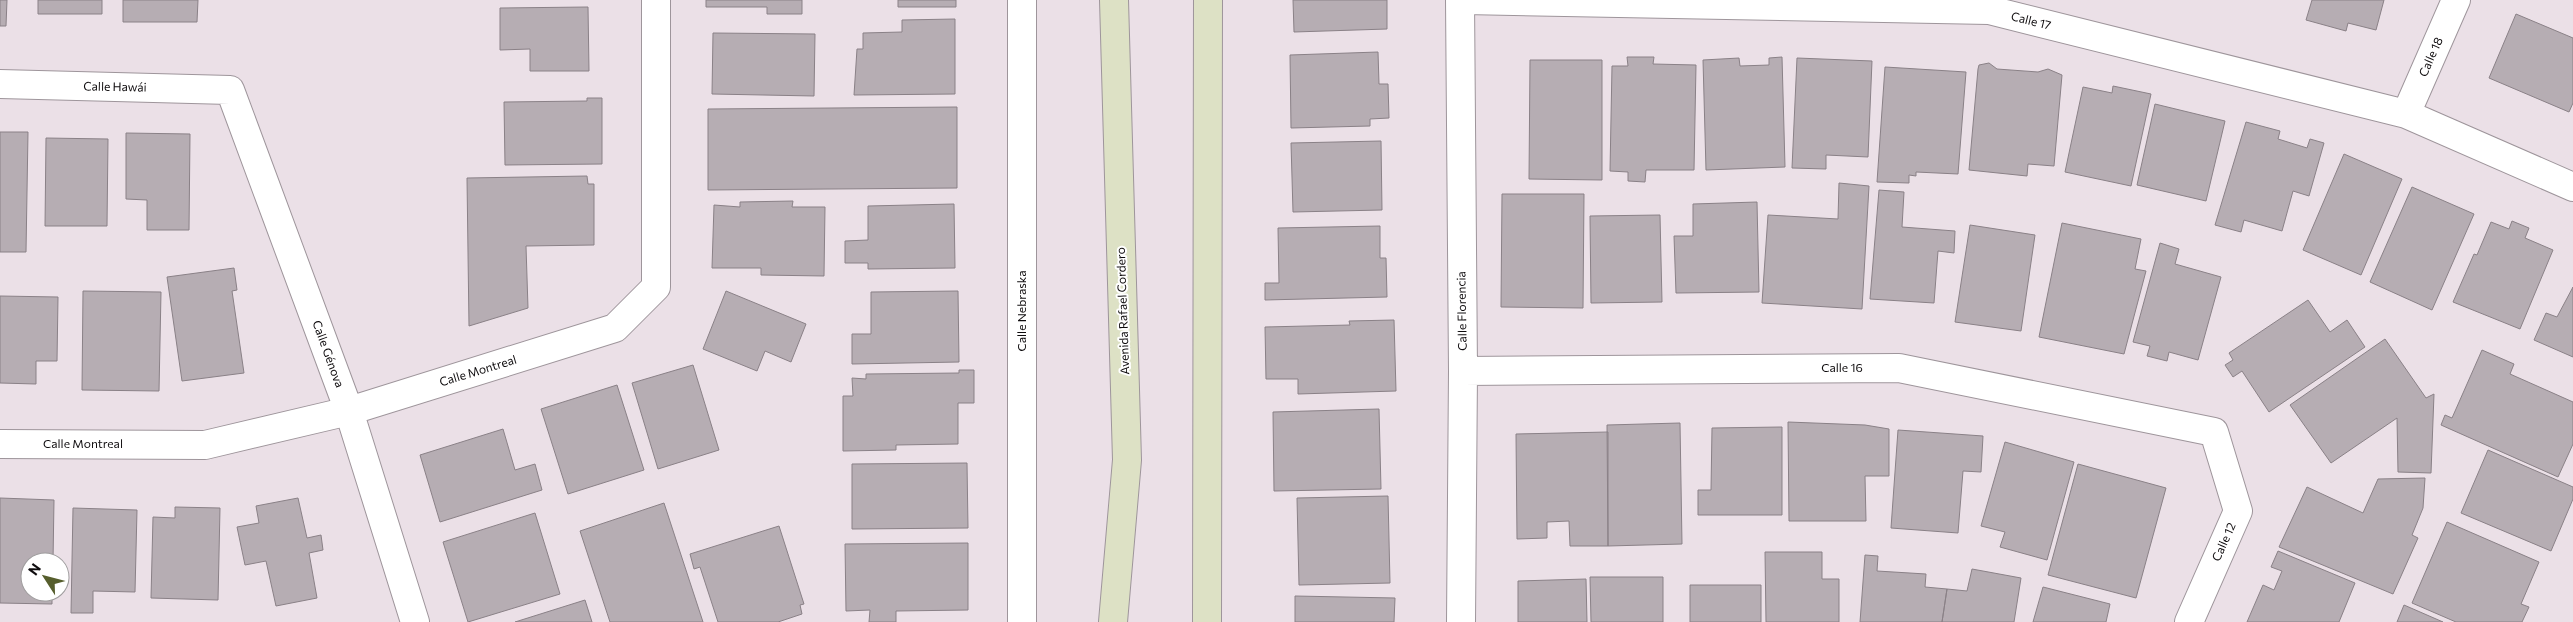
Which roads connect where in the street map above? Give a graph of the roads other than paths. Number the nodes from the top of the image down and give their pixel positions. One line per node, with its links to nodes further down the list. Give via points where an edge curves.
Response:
1 (656, 0): 13 (street, Calle Montreal, via 656,287 614,328)
2 (1022, 0): 17 (street, Calle Nebraska)
3 (1114, 0): 18 (main road, Avenida Rafael Cordero, via 1127,460)
4 (1208, 0): 19 (main road)
5 (1460, 0): 12 (street, Calle Florencia)
6 (1465, 0): 10 (street, Calle 17, via 1989,10)
7 (2456, 0): 10 (street, Calle 18)
8 (0, 84): 9 (street, Calle Hawái)
9 (230, 90): 13 (street, Calle Génova)
10 (2406, 114): 11 (street, Calle 17)
11 (2573, 187)
12 (1463, 371): 14 (street, Calle 16, via 1899,368); 20 (street, Calle Florencia)
13 (349, 411): 15 (street, Calle Montreal, via 205,445); 16 (street, Calle Génova)
14 (2214, 432): 21 (street, Calle 12, via 2238,511)
15 (0, 444)
16 (415, 622)
17 (1022, 622)
18 (1114, 622)
19 (1207, 622)
20 (1461, 622)
21 (2189, 622)

